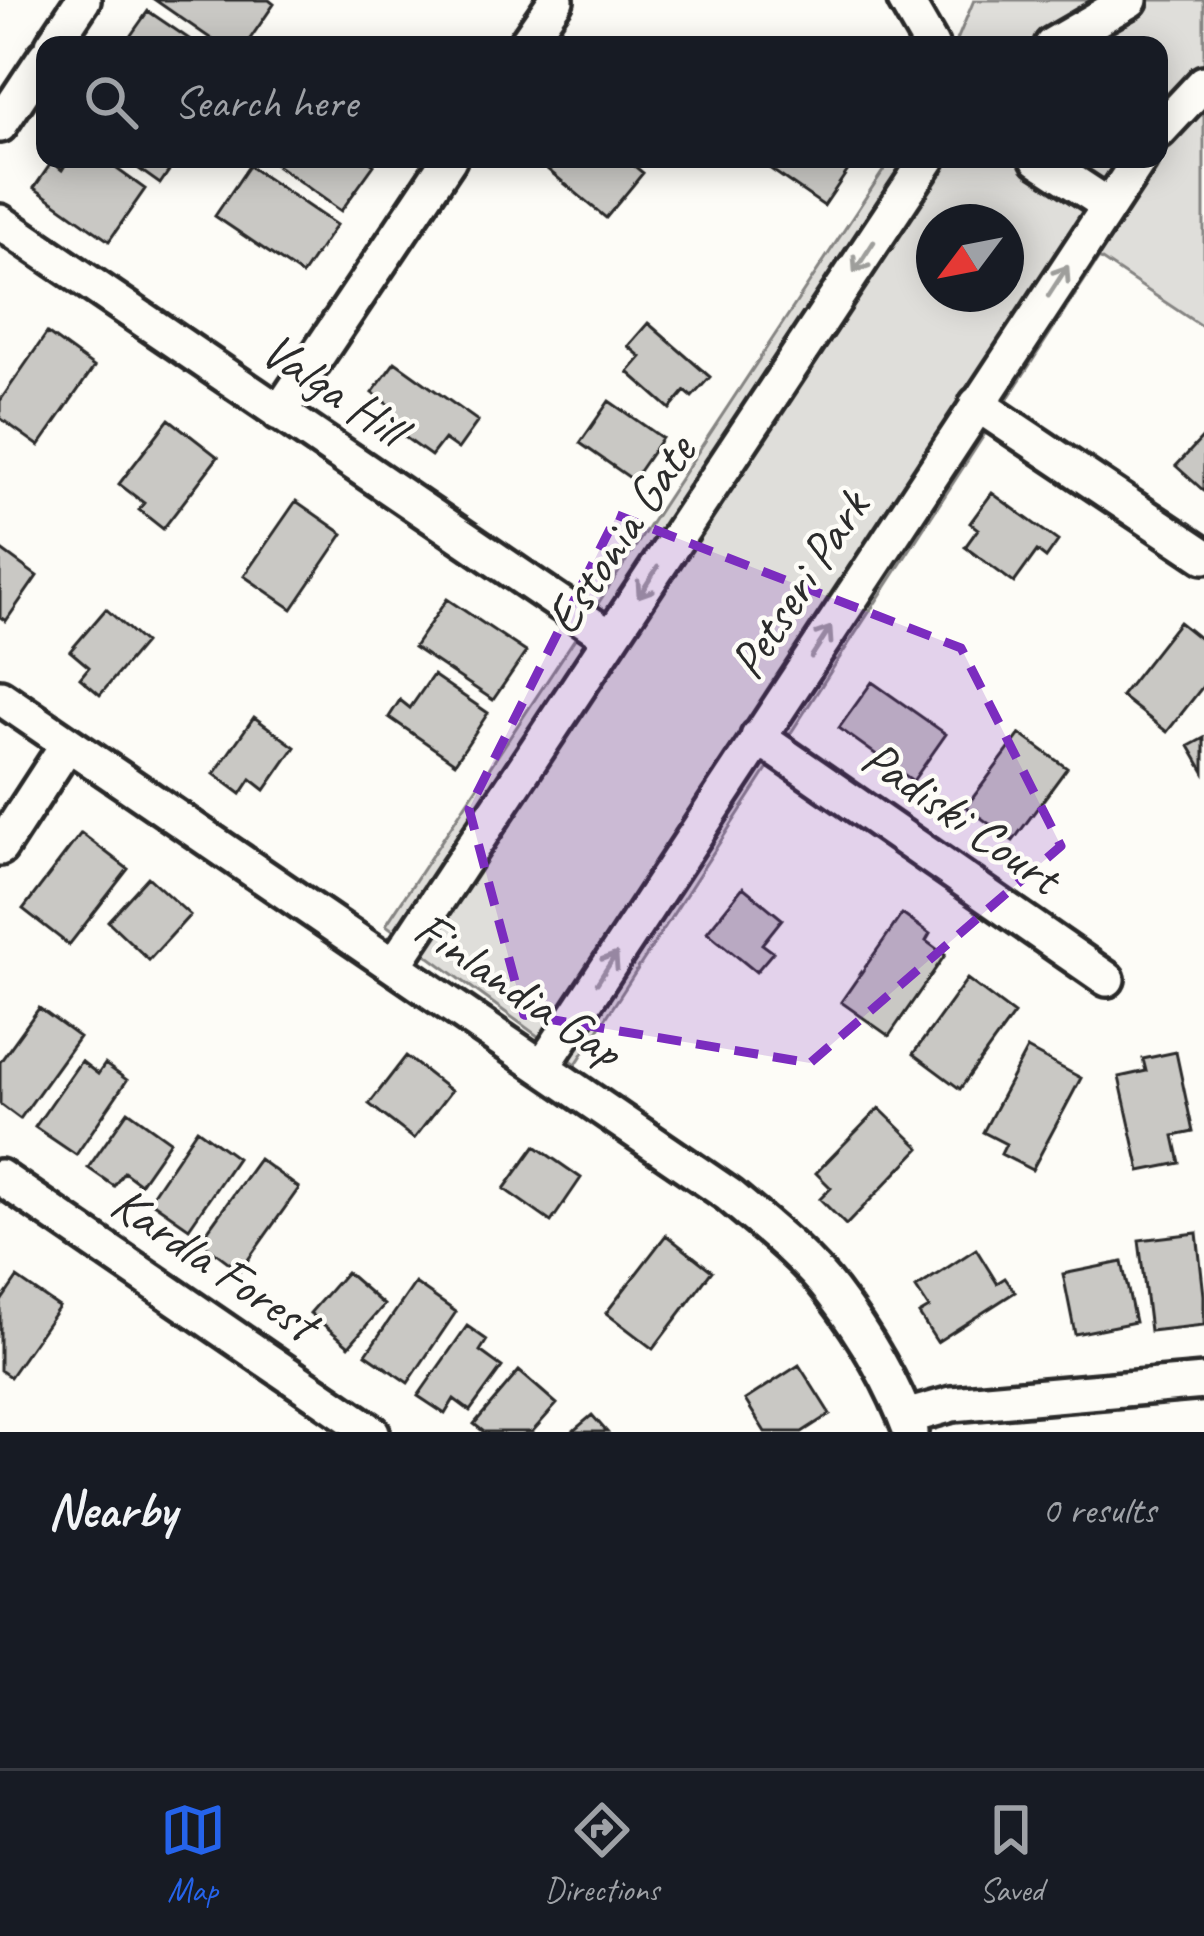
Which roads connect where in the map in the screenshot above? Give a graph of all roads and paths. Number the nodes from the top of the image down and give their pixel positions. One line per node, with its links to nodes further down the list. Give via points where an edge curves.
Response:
1 (82, 0): 5 (street)
2 (556, 0): 6 (street)
3 (905, 0): 7 (street)
4 (1130, 0): 8 (street)
5 (59, 36)
6 (532, 36)
7 (926, 36)
8 (1068, 36)
9 (36, 71): 12 (street)
10 (1204, 83): 11 (street)
11 (1168, 121)
12 (0, 125)
13 (443, 168): 20 (street)
14 (922, 168): 22 (street, Estonia Gate, one-way to 22)
15 (1052, 168): 17 (street)
16 (1134, 168): 17 (street, Petseri Park)
17 (1108, 205): 19 (street, Petseri Park, one-way to 17)
18 (0, 222): 20 (street, Valga Hill)
19 (977, 404): 21 (street); 24 (street, Petseri Park, one-way to 19)
20 (280, 413): 22 (street, Valga Hill)
21 (1204, 556)
22 (611, 638): 27 (street, Estonia Gate)
23 (0, 698): 25 (street, Finlandia Gap)
24 (758, 737): 28 (street, Padiski Court); 29 (street, Petseri Park, one-way to 24)
25 (67, 745): 26 (street); 27 (street, Finlandia Gap)
26 (0, 848)
27 (395, 964): 29 (street, Finlandia Gap)
28 (1107, 979)
29 (543, 1066): 32 (street, Finlandia Gap, via 782,1240 830,1290)
30 (0, 1177): 33 (street, Kardla Forest)
31 (1204, 1382): 32 (street, via 952,1404)
32 (909, 1425)
33 (372, 1432)

